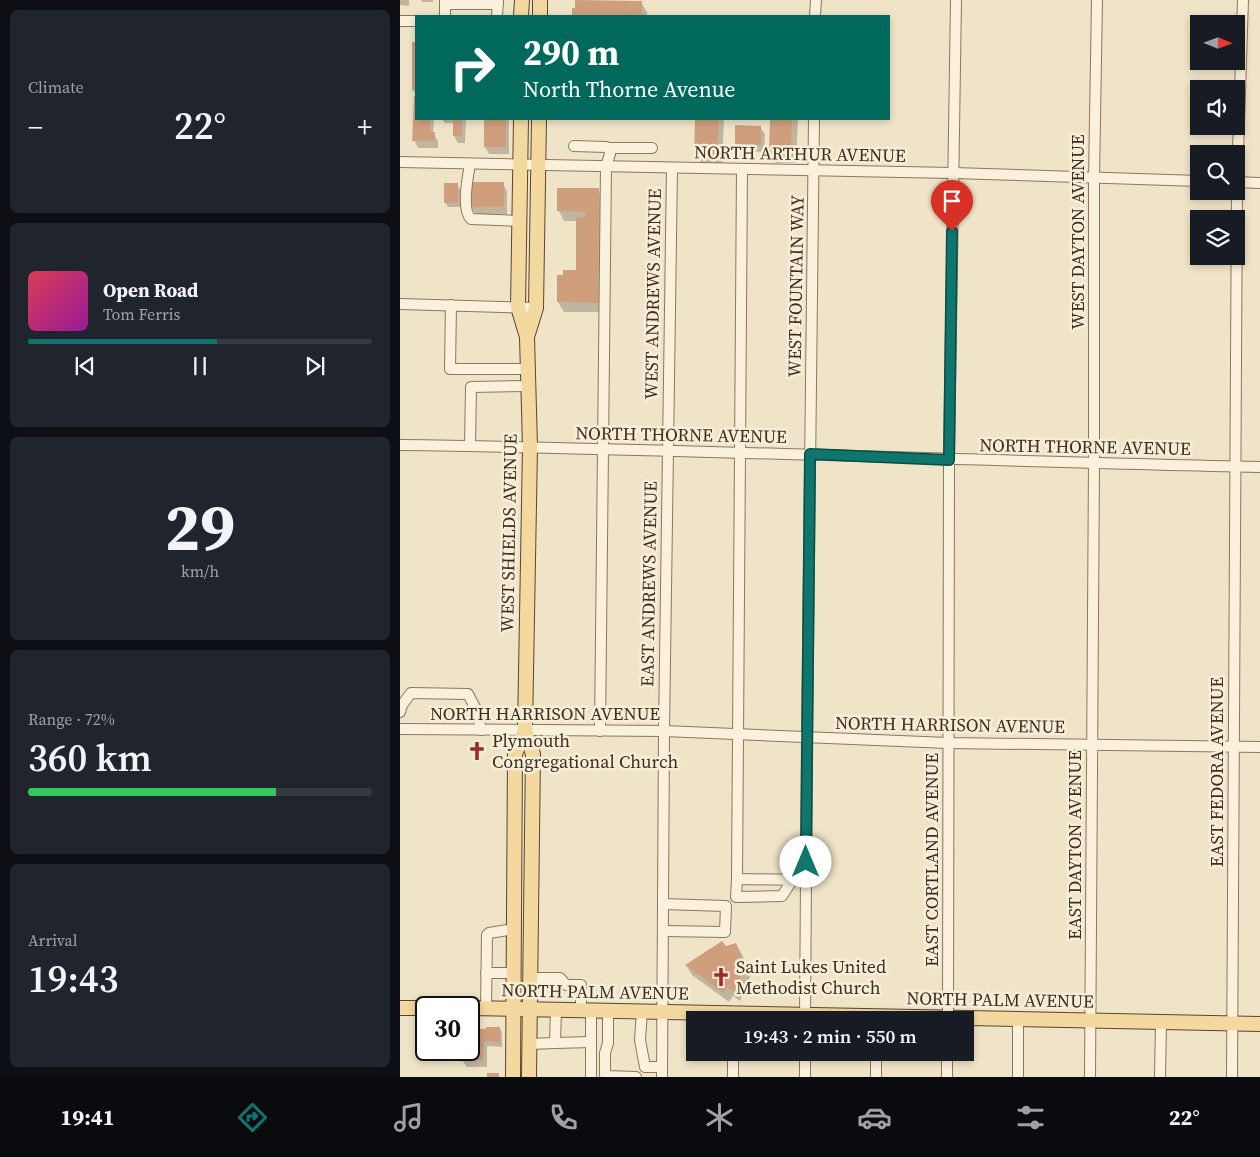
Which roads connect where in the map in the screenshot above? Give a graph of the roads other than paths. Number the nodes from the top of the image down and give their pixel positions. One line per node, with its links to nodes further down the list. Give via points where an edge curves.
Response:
1 (522, 0): 11 (main road)
2 (540, 0): 12 (main road)
3 (816, 0): 13 (street)
4 (956, 0): 31 (street, EAST CORTLAND AVENUE)
5 (1097, 0): 32 (street, WEST DAYTON AVENUE)
6 (1243, 0): 19 (street, EAST FEDORA AVENUE)
7 (445, 2): 8 (street); 9 (street)
8 (498, 2): 10 (street)
9 (445, 15)
10 (497, 15)
11 (521, 15)
12 (540, 15)
13 (815, 15)
14 (400, 21): 15 (street)
15 (415, 21)
16 (521, 120): 25 (main road, WEST SHIELDS AVENUE)
17 (539, 120): 26 (main road, WEST SHIELDS AVENUE)
18 (814, 120): 30 (street, WEST FOUNTAIN WAY)
19 (1238, 145)
20 (574, 146): 21 (street)
21 (610, 148): 22 (street); 27 (street)
22 (652, 148)
23 (400, 162): 24 (street, NORTH ARTHUR AVENUE)
24 (470, 164): 25 (street, NORTH ARTHUR AVENUE); 37 (street, via 468,217)
25 (521, 164): 26 (street, NORTH ARTHUR AVENUE); 37 (main road, WEST SHIELDS AVENUE)
26 (538, 164): 27 (street, NORTH ARTHUR AVENUE); 41 (main road, WEST SHIELDS AVENUE)
27 (606, 166): 28 (street, NORTH ARTHUR AVENUE); 48 (street)
28 (672, 168): 29 (street, NORTH ARTHUR AVENUE); 49 (street, WEST ANDREWS AVENUE)
29 (742, 169): 30 (street, NORTH ARTHUR AVENUE); 50 (street)
30 (814, 171): 31 (street, NORTH ARTHUR AVENUE); 51 (street, WEST FOUNTAIN WAY)
31 (954, 173): 32 (street, NORTH ARTHUR AVENUE); 52 (street, EAST CORTLAND AVENUE)
32 (1094, 179): 33 (street, NORTH ARTHUR AVENUE); 53 (street, WEST DAYTON AVENUE)
33 (1190, 182)
34 (1245, 182): 35 (street)
35 (1260, 183)
36 (1237, 200): 54 (street, EAST FEDORA AVENUE)
37 (520, 221): 40 (main road, WEST SHIELDS AVENUE)
38 (400, 304): 39 (street)
39 (451, 306): 40 (street); 43 (street, via 450,370)
40 (518, 307): 41 (street); 42 (main road, WEST SHIELDS AVENUE)
41 (536, 308): 42 (main road, WEST SHIELDS AVENUE)
42 (527, 337): 43 (main road, WEST SHIELDS AVENUE)
43 (528, 370): 44 (main road, WEST SHIELDS AVENUE)
44 (528, 386): 46 (street, via 471,387); 47 (main road, WEST SHIELDS AVENUE)
45 (400, 445): 46 (street, NORTH THORNE AVENUE)
46 (470, 446): 47 (street, NORTH THORNE AVENUE)
47 (530, 447): 48 (street, NORTH THORNE AVENUE); 59 (main road, WEST SHIELDS AVENUE)
48 (602, 449): 49 (street, NORTH THORNE AVENUE); 60 (street)
49 (667, 451): 50 (street, NORTH THORNE AVENUE); 61 (street, EAST ANDREWS AVENUE)
50 (739, 453): 51 (street, NORTH THORNE AVENUE); 62 (street)
51 (810, 454): 52 (street, NORTH THORNE AVENUE); 63 (street, WEST FOUNTAIN WAY)
52 (949, 460): 53 (street, NORTH THORNE AVENUE); 64 (street, EAST CORTLAND AVENUE)
53 (1094, 464): 54 (street, NORTH THORNE AVENUE); 65 (street, EAST DAYTON AVENUE)
54 (1236, 466): 55 (street, NORTH THORNE AVENUE); 66 (street, EAST FEDORA AVENUE)
55 (1260, 467)
56 (400, 712): 58 (street, via 411,693 468,694 477,711)
57 (400, 730): 58 (street, NORTH HARRISON AVENUE)
58 (481, 730): 59 (street, NORTH HARRISON AVENUE)
59 (524, 730): 60 (street, NORTH HARRISON AVENUE); 74 (main road, WEST SHIELDS AVENUE, via 515,754); 78 (main road, WEST SHIELDS AVENUE, via 533,754)
60 (600, 731): 61 (street, NORTH HARRISON AVENUE)
61 (664, 731): 62 (street, NORTH HARRISON AVENUE); 72 (street, EAST ANDREWS AVENUE)
62 (739, 735): 63 (street, NORTH HARRISON AVENUE); 69 (street)
63 (807, 737): 64 (street, NORTH HARRISON AVENUE); 70 (street, WEST FOUNTAIN WAY)
64 (948, 743): 65 (street, NORTH HARRISON AVENUE); 90 (street, EAST CORTLAND AVENUE)
65 (1092, 744): 66 (street, NORTH HARRISON AVENUE); 95 (street, EAST DAYTON AVENUE)
66 (1233, 746): 67 (street, NORTH HARRISON AVENUE); 97 (street, EAST FEDORA AVENUE)
67 (1260, 747)
68 (793, 879): 69 (street); 70 (street); 71 (street, via 782,896)
69 (737, 880): 71 (street)
70 (806, 880): 89 (street, WEST FOUNTAIN WAY)
71 (736, 897): 73 (street)
72 (663, 904): 73 (street); 75 (street, EAST ANDREWS AVENUE)
73 (726, 906): 75 (street, via 725,932)
74 (514, 929): 76 (street, via 487,935); 77 (main road, WEST SHIELDS AVENUE)
75 (663, 931): 91 (street, EAST ANDREWS AVENUE)
76 (486, 973): 77 (street); 82 (street)
77 (513, 973): 83 (main road, WEST SHIELDS AVENUE)
78 (530, 978): 84 (main road, WEST SHIELDS AVENUE); 86 (street, via 560,978 566,985 581,985)
79 (400, 1008): 80 (main road)
80 (415, 1008)
81 (480, 1008): 82 (main road, NORTH PALM AVENUE)
82 (486, 1008): 83 (main road, NORTH PALM AVENUE)
83 (513, 1009): 84 (main road, NORTH PALM AVENUE); 108 (main road, WEST SHIELDS AVENUE)
84 (530, 1009): 85 (main road, NORTH PALM AVENUE); 101 (main road, WEST SHIELDS AVENUE)
85 (556, 1010): 86 (main road, NORTH PALM AVENUE); 100 (street)
86 (586, 1010): 87 (main road, NORTH PALM AVENUE); 99 (street)
87 (608, 1010): 88 (main road, NORTH PALM AVENUE); 111 (street, via 605,1075)
88 (642, 1011): 91 (main road, NORTH PALM AVENUE); 106 (street, via 640,1040)
89 (806, 1011)
90 (948, 1011)
91 (662, 1012): 92 (main road, NORTH PALM AVENUE); 107 (street, EAST ANDREWS AVENUE)
92 (686, 1014)
93 (974, 1019): 94 (main road, NORTH PALM AVENUE)
94 (1018, 1020): 95 (main road, NORTH PALM AVENUE); 116 (street)
95 (1090, 1021): 96 (main road, NORTH PALM AVENUE); 117 (street, EAST DAYTON AVENUE)
96 (1160, 1022): 97 (main road, NORTH PALM AVENUE); 118 (street)
97 (1232, 1024): 98 (main road, NORTH PALM AVENUE); 119 (street, EAST FEDORA AVENUE)
98 (1260, 1024)
99 (592, 1042): 100 (street); 110 (street)
100 (555, 1043): 101 (street)
101 (530, 1044): 109 (main road, WEST SHIELDS AVENUE)
102 (733, 1061): 112 (street)
103 (805, 1061): 113 (street)
104 (876, 1061): 114 (street)
105 (948, 1061): 115 (street)
106 (645, 1067): 107 (street); 111 (street, via 643,1074)
107 (662, 1072)
108 (513, 1077)
109 (529, 1077)
110 (591, 1077)
111 (637, 1077)
112 (733, 1077)
113 (804, 1077)
114 (876, 1077)
115 (947, 1077)
116 (1018, 1077)
117 (1090, 1077)
118 (1160, 1077)
119 (1232, 1077)

